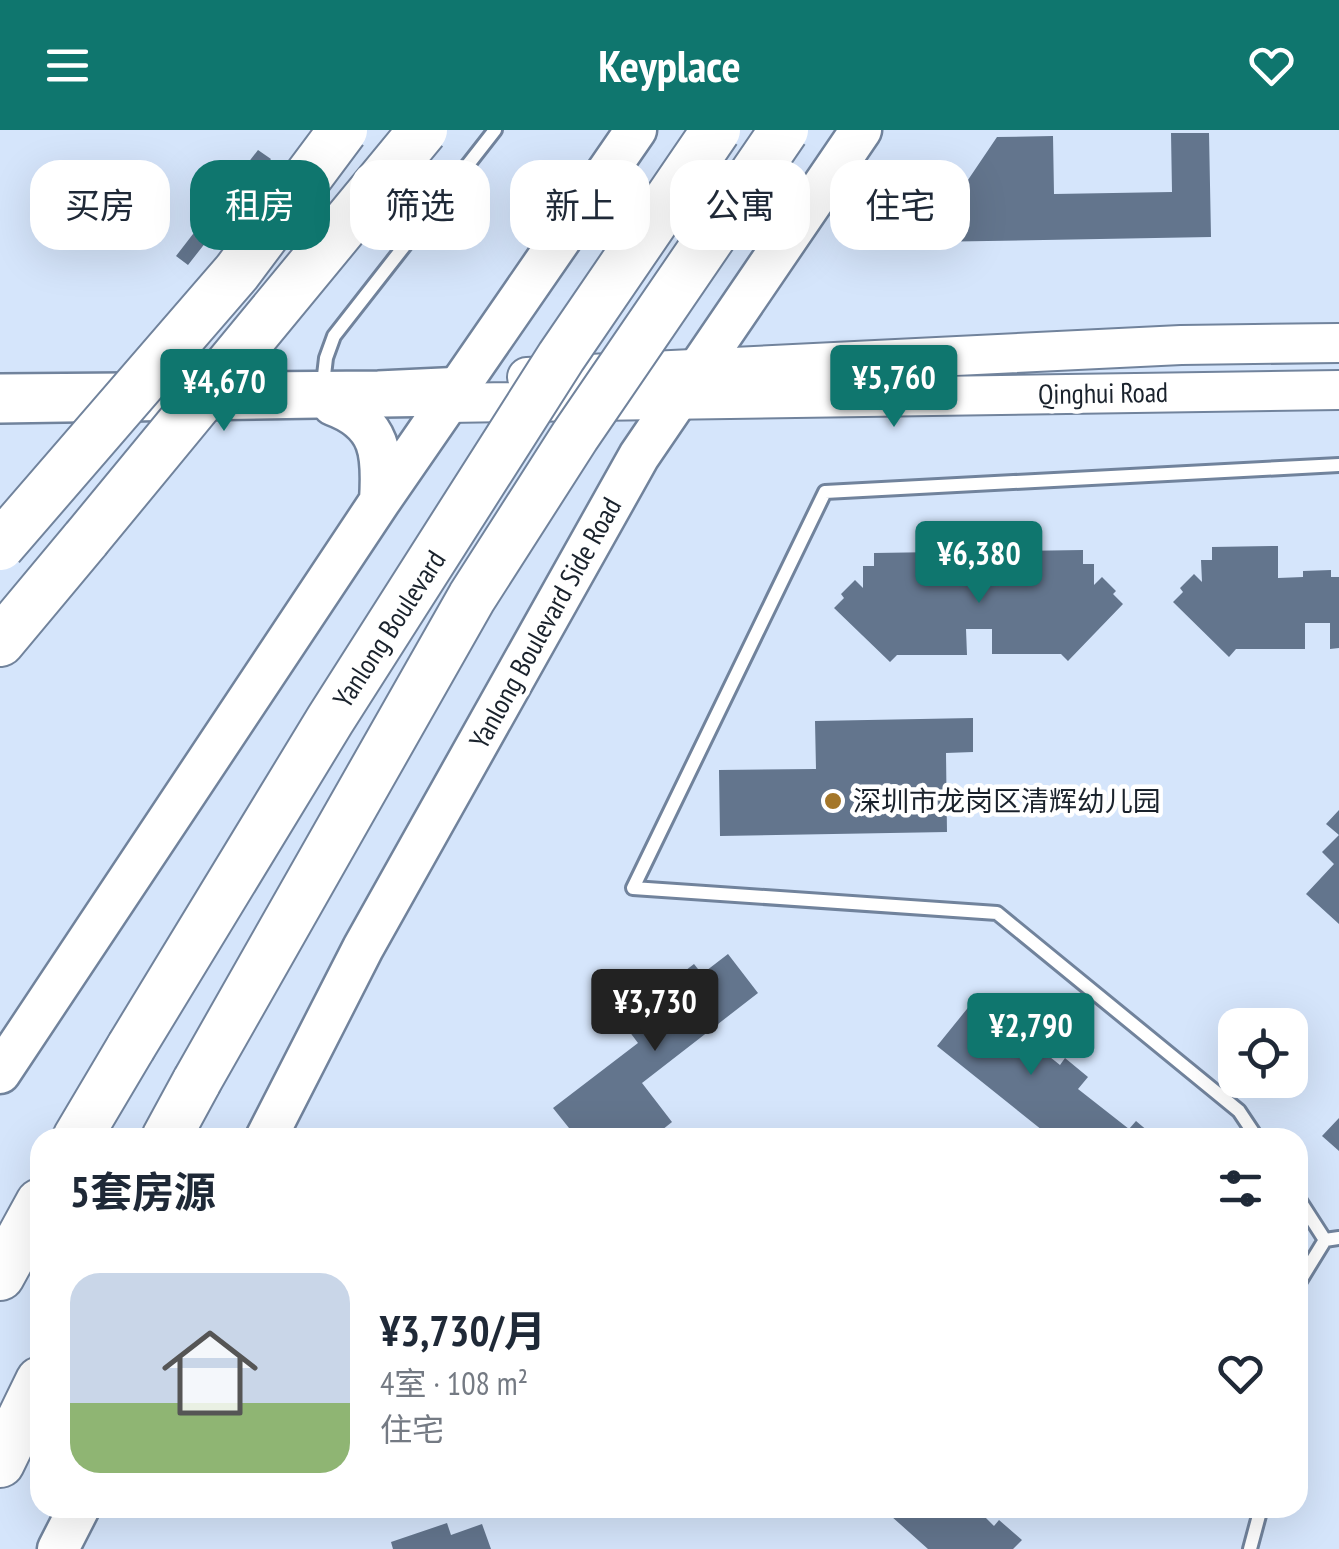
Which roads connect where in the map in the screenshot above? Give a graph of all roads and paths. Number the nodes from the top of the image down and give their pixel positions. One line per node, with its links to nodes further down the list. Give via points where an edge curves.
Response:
1 (343, 130): 17 (highway, bridge, via 237,272)
2 (423, 130): 18 (highway, bridge)
3 (495, 130): 13 (lane, via 334,336 326,358)
4 (636, 130): 12 (main road)
5 (716, 130): 20 (highway, Yanlong Boulevard, bridge, via 561,356)
6 (784, 130): 21 (highway, Yanlong Boulevard, bridge, via 472,597)
7 (861, 130): 9 (main road, Yanlong Boulevard Side Road)
8 (1339, 344): 9 (street, Qinghui Road, via 1181,345)
9 (688, 384): 11 (street, Qinghui Road); 12 (street, Qinghui Road); 22 (main road, Yanlong Boulevard Side Road, via 639,456 363,948)
10 (0, 387): 13 (street)
11 (1339, 390)
12 (456, 391): 13 (street); 16 (main road)
13 (328, 394): 14 (street); 16 (main road, via 368,425 382,470)
14 (0, 410)
15 (1339, 465): 23 (lane, via 825,492 633,888 997,913 1239,1111)
16 (380, 501): 19 (main road)
17 (0, 546)
18 (0, 642)
19 (0, 1073)
20 (82, 1128)
21 (171, 1128)
22 (271, 1128)
23 (1250, 1128)
24 (1308, 1210): 26 (lane)
25 (30, 1221): 28 (highway)
26 (1332, 1239): 27 (lane)
27 (1308, 1271)
28 (0, 1276)
29 (30, 1402): 30 (highway)
30 (0, 1462)
31 (74, 1518): 33 (main road)
32 (1258, 1518): 34 (lane)
33 (58, 1549)
34 (1250, 1549)

